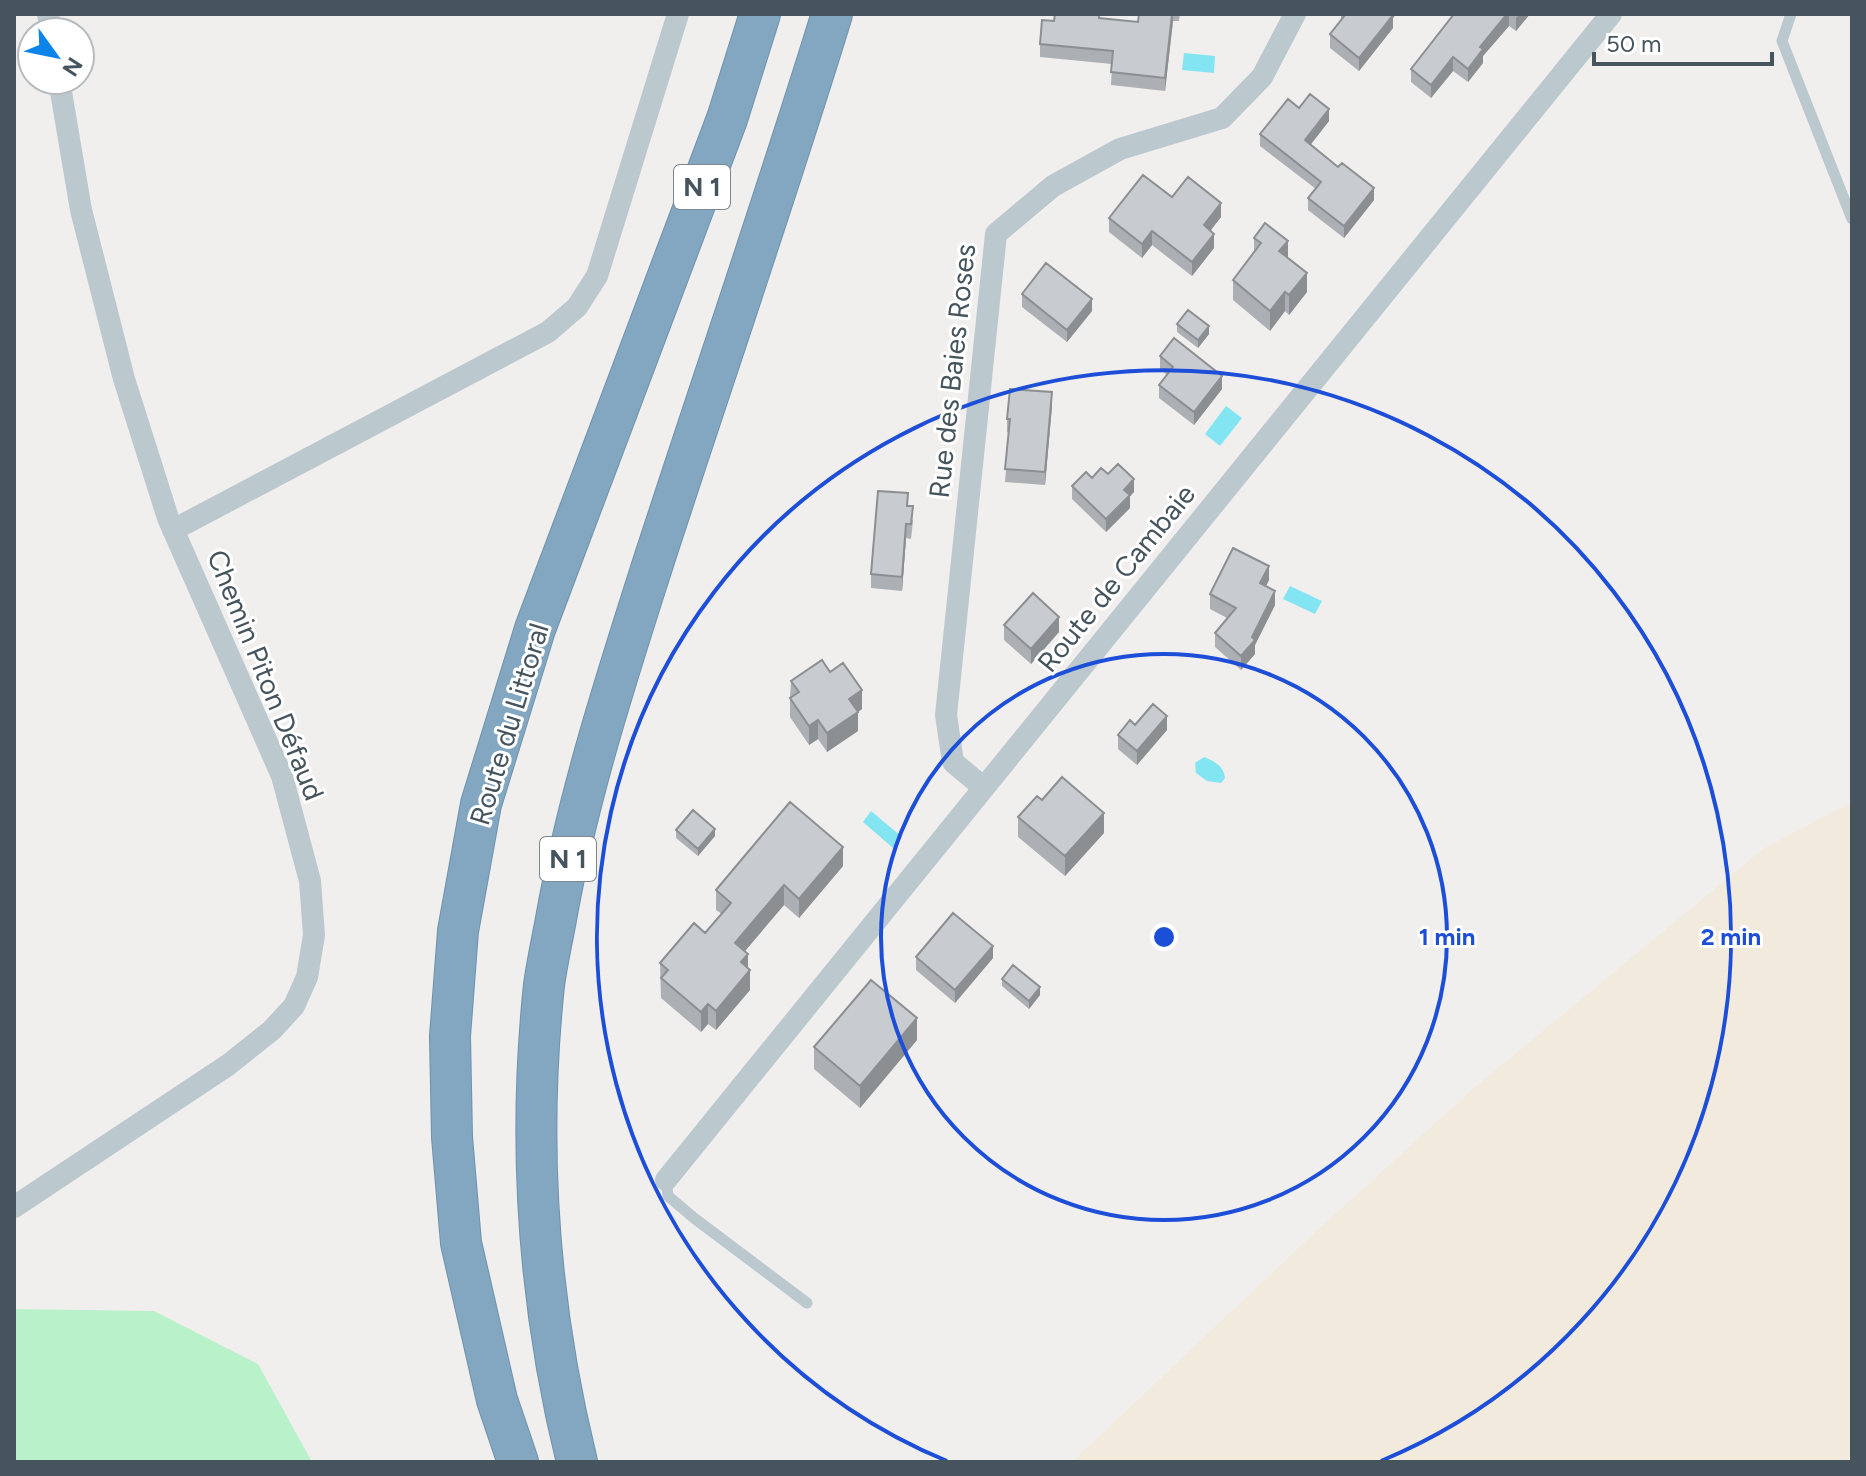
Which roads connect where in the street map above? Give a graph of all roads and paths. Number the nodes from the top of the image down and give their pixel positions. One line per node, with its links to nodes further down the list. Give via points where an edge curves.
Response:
1 (678, 14): 9 (street, via 597,276 562,323)
2 (760, 14): 14 (highway, Route du Littoral / N 1, via 722,133 535,629 481,804 458,931 450,1036 461,1243 497,1400)
3 (832, 14): 15 (highway, N 1, via 605,710 565,872 545,982 536,1186 554,1361)
4 (1295, 14): 10 (street, Rue des Baies Roses, via 1262,77 1222,118 1120,149 1053,186 996,234 946,715 953,762)
5 (1611, 14): 10 (street, Route de Cambaie)
6 (1791, 14): 8 (lane, via 1782,41)
7 (62, 96): 9 (street, Chemin Piton Défaud, via 81,210 120,363)
8 (1852, 219)
9 (173, 530): 12 (street, Chemin Piton Défaud, via 282,776 310,881 314,935 307,977 294,1006 228,1065)
10 (984, 788): 11 (street, Route de Cambaie)
11 (666, 1180): 13 (lane, via 668,1196)
12 (14, 1207)
13 (807, 1303)
14 (518, 1462)
15 (577, 1462)

